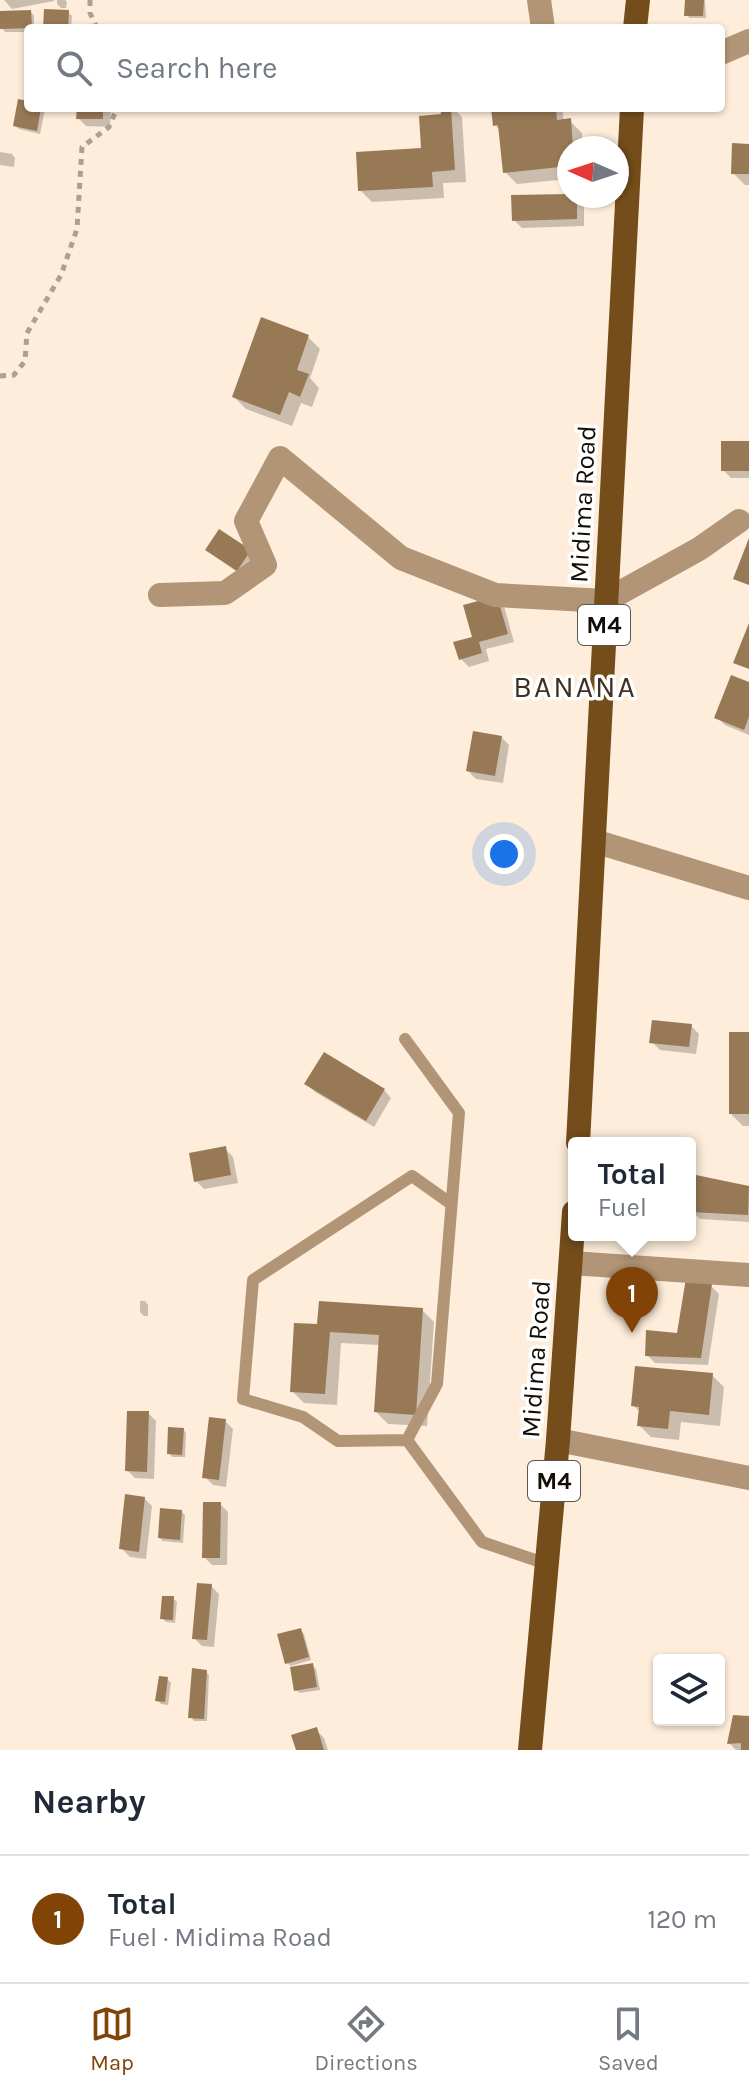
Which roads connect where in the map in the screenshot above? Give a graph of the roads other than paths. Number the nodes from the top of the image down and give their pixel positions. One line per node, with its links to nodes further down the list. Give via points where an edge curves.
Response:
1 (539, 0): 3 (street)
2 (638, 0): 4 (main road)
3 (542, 24)
4 (635, 24)
5 (749, 41): 6 (street)
6 (725, 51)
7 (632, 112): 10 (main road, Midima Road / M4)
8 (739, 521): 10 (street)
9 (160, 595): 10 (street, via 225,593 265,565 246,521 280,458 401,558 495,595)
10 (605, 601): 11 (main road, Midima Road / M4)
11 (594, 841): 12 (street); 14 (main road, Midima Road / M4)
12 (749, 888)
13 (405, 1039): 15 (lane, via 459,1113)
14 (578, 1137)
15 (450, 1203): 19 (lane, via 437,1384); 19 (lane, via 412,1176 253,1280 243,1399 303,1417 338,1441)
16 (572, 1241): 17 (main road, Midima Road / M4)
17 (571, 1263): 18 (street); 20 (main road, Midima Road / M4)
18 (749, 1275)
19 (407, 1440): 22 (lane, via 482,1542)
20 (558, 1440): 21 (street); 22 (main road, Midima Road / M4)
21 (749, 1478)
22 (547, 1564): 23 (main road, Midima Road / M4)
23 (530, 1750)

